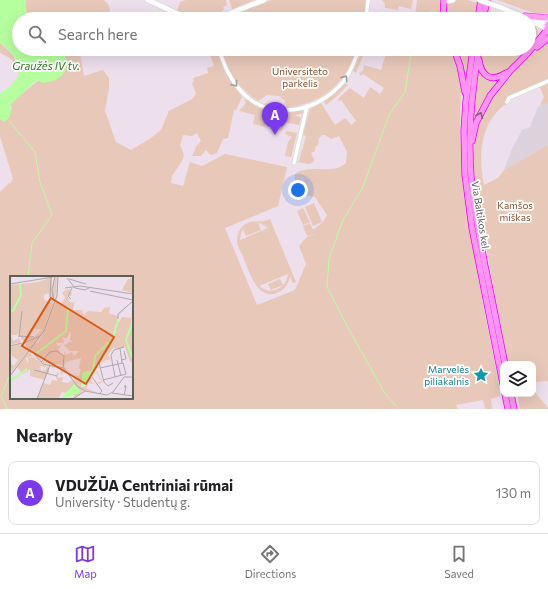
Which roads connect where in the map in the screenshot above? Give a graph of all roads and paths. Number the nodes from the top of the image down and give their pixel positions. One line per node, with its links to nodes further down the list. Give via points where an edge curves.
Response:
1 (148, 0): 8 (main road)
2 (264, 0): 9 (main road)
3 (368, 0): 10 (street)
4 (444, 0): 5 (main road); 11 (highway)
5 (453, 0)
6 (480, 0): 12 (highway); 14 (main road, bridge)
7 (486, 0): 13 (highway)
8 (174, 12)
9 (234, 12)
10 (367, 12)
11 (444, 12)
12 (479, 12)
13 (485, 12)
14 (514, 12)
15 (536, 17): 16 (main road)
16 (548, 18)
17 (536, 21): 18 (main road)
18 (548, 27): 20 (highway)
19 (548, 38): 21 (highway)
20 (536, 42)
21 (536, 47)
22 (221, 56): 33 (street, one-way to 33, via 231,78 246,96 257,104 278,110)
23 (356, 56): 33 (street, one-way to 23, via 339,86 350,71)
24 (456, 56): 31 (highway)
25 (472, 56): 31 (highway, Via Baltikos kel.)
26 (478, 56): 34 (highway, Via Baltikos kel., via 472,100)
27 (479, 56): 29 (highway, via 481,68 487,76 499,77)
28 (525, 56): 29 (highway)
29 (510, 71): 34 (highway, one-way to 29, via 476,123 485,104)
30 (548, 81): 32 (street, via 509,98)
31 (466, 101): 37 (highway, Via Baltikos kel., via 464,158 467,195)
32 (507, 102)
33 (308, 106): 35 (street)
34 (470, 153): 36 (highway, Via Baltikos kel., via 474,206)
35 (294, 163)
36 (504, 361)
37 (500, 369)
38 (508, 397): 41 (highway)
39 (508, 397): 42 (highway)
40 (509, 397): 43 (highway)
41 (508, 409)
42 (514, 409)
43 (517, 409)

